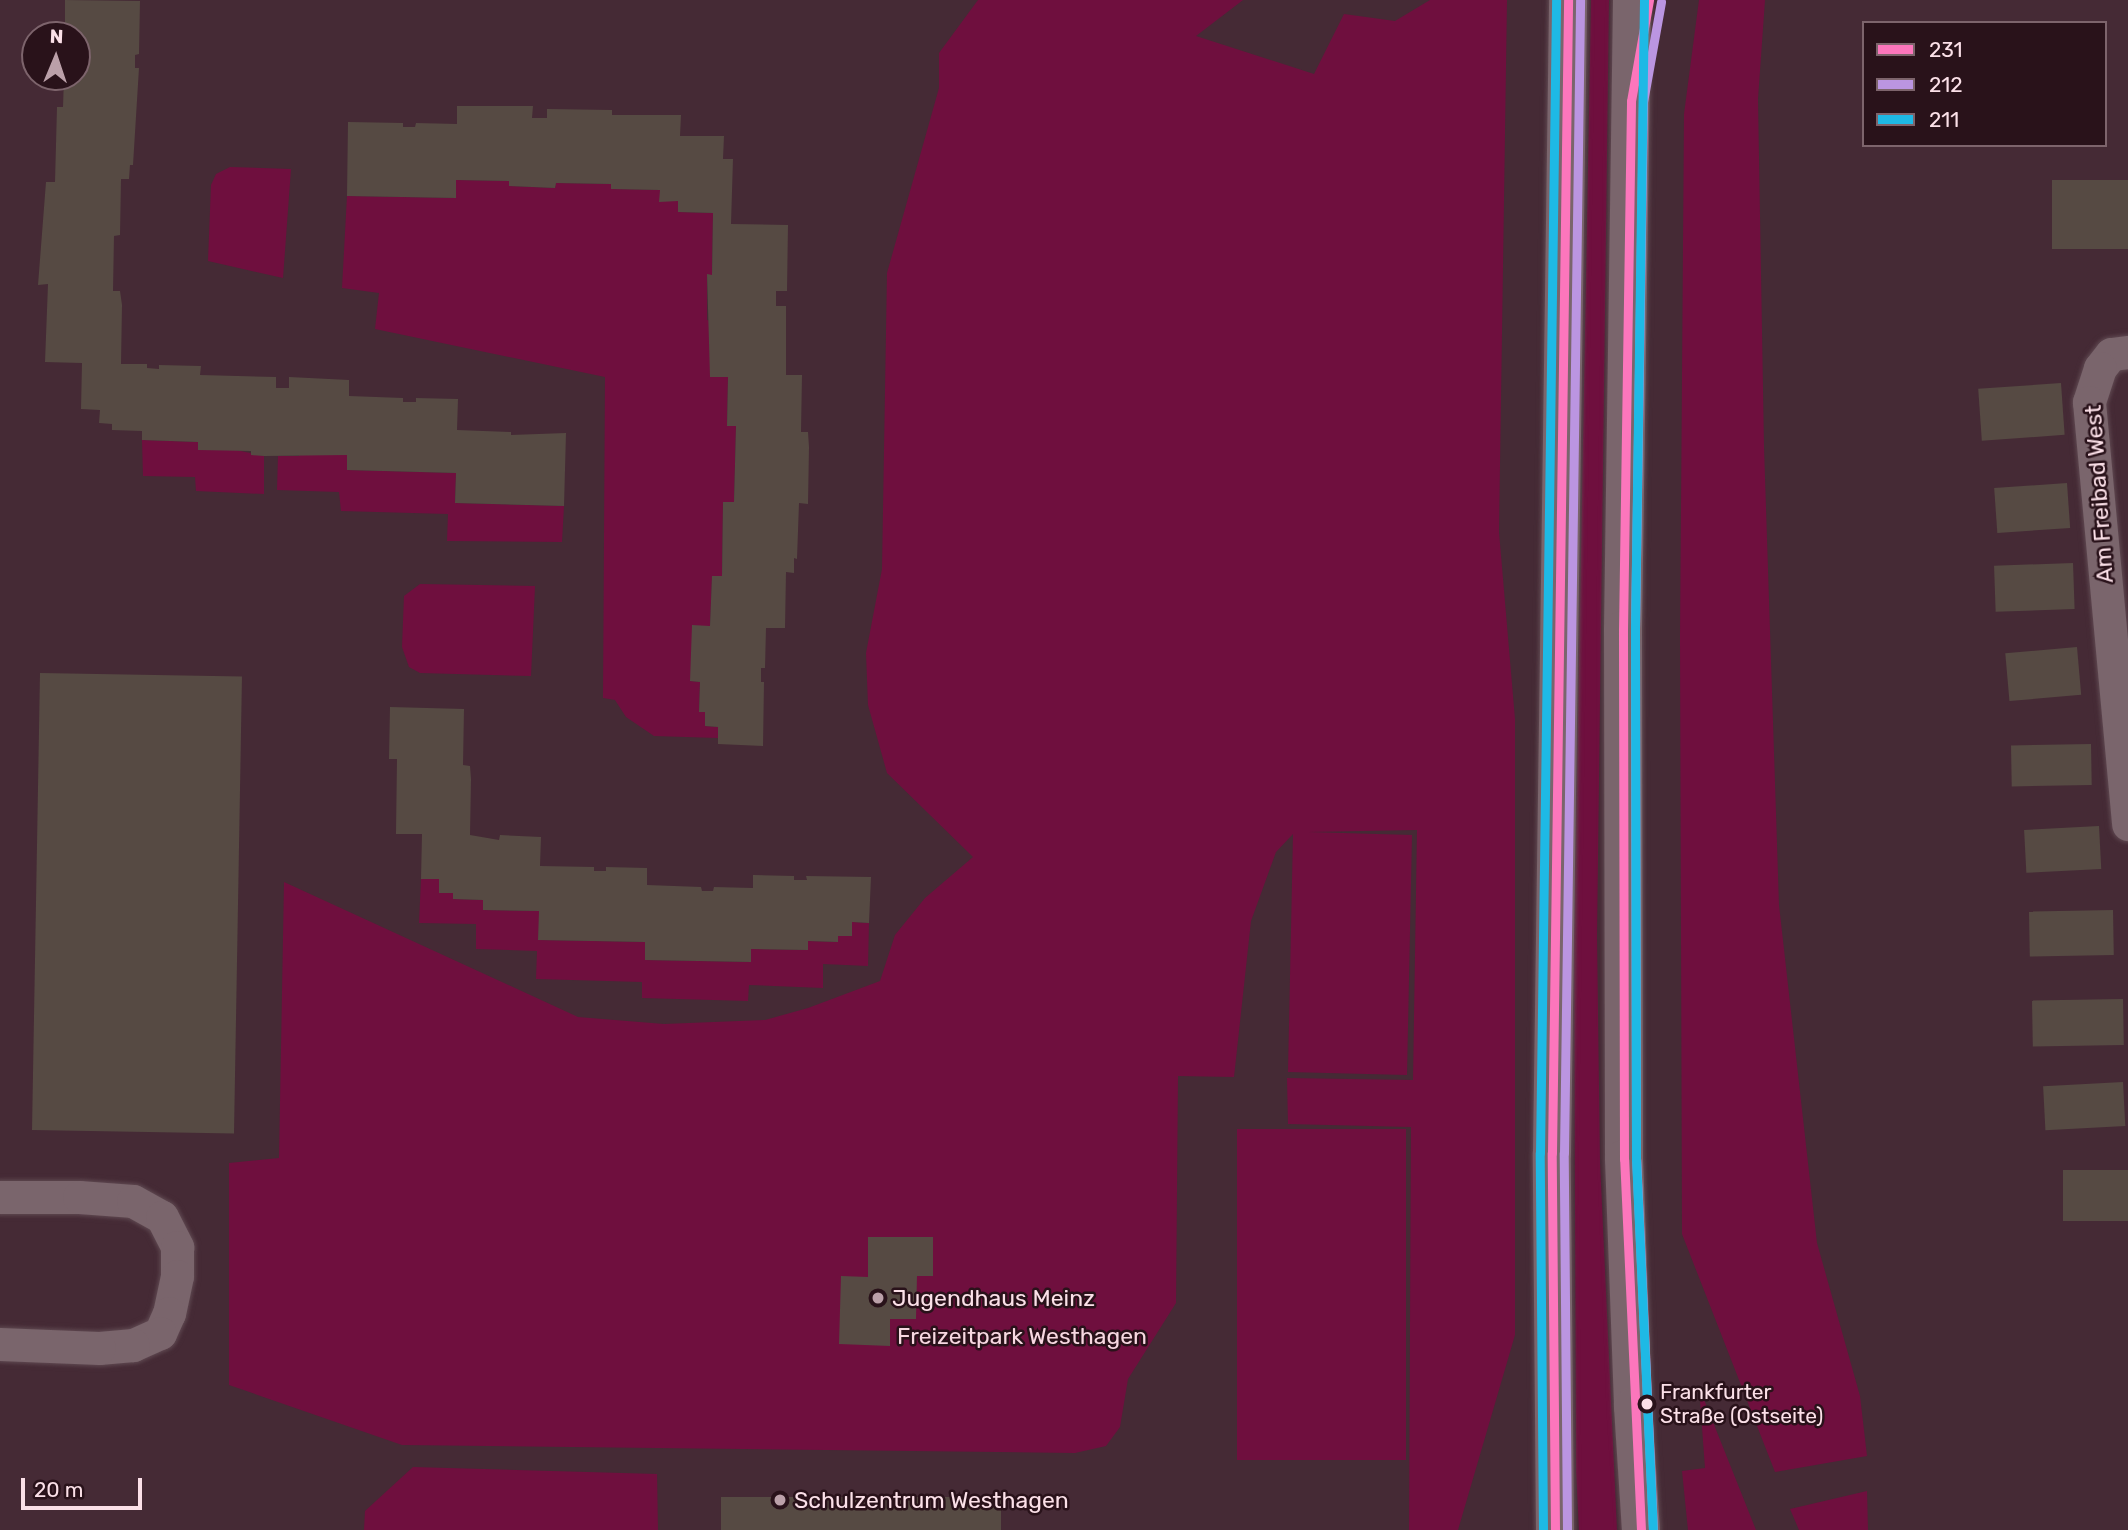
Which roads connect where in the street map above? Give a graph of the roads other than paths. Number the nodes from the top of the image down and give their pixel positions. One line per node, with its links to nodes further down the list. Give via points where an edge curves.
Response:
1 (1568, 0): 9 (street, via 1552,1153)
2 (1632, 0): 4 (street)
3 (1649, 0): 4 (street)
4 (1631, 101): 10 (street, via 1623,630 1624,1159)
5 (2128, 352): 6 (street, Am Freibad West, via 2110,354 2100,368 2089,402)
6 (2128, 824)
7 (0, 1197): 8 (street, via 133,1201 162,1217 177,1247 177,1276 160,1333 133,1345 99,1348)
8 (0, 1344)
9 (1555, 1530)
10 (1641, 1530)

